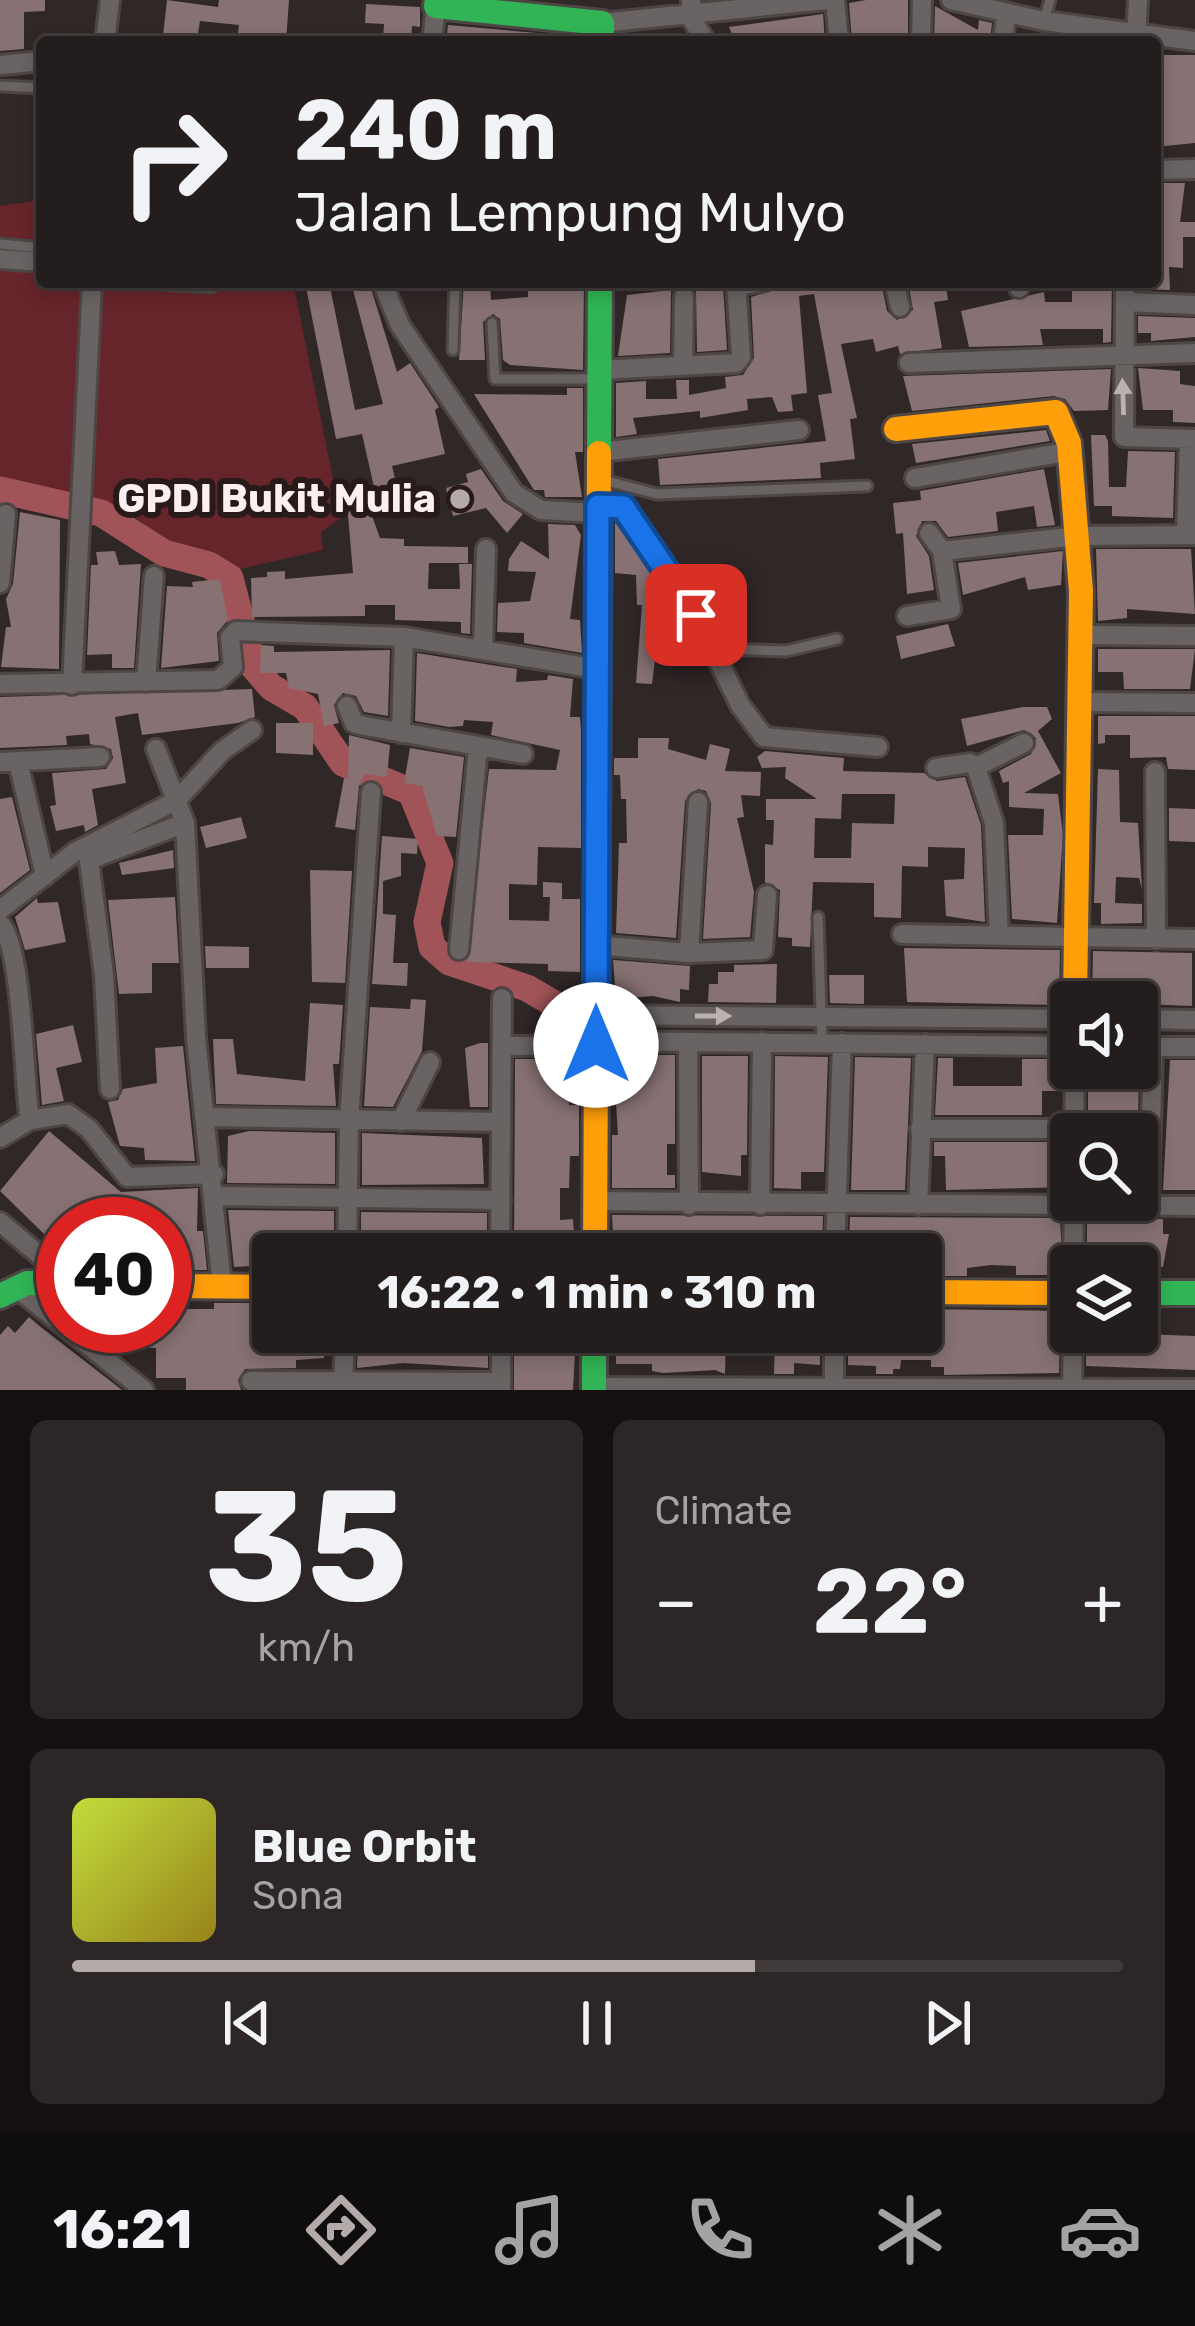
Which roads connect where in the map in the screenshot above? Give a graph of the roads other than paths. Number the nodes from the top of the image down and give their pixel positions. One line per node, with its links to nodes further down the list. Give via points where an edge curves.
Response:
1 (110, 0): 13 (street)
2 (825, 0): 8 (street); 15 (street)
3 (922, 0): 16 (street)
4 (951, 0): 10 (street)
5 (1050, 0): 11 (lane)
6 (1138, 0): 19 (street)
7 (437, 3): 12 (street); 14 (street)
8 (758, 4): 9 (street)
9 (691, 9): 12 (street)
10 (1006, 15): 11 (street); 17 (street)
11 (1044, 21): 18 (street)
12 (602, 32)
13 (106, 36)
14 (433, 36)
15 (836, 36)
16 (921, 36)
17 (1004, 36)
18 (1121, 36)
19 (1136, 36)
20 (1161, 40): 21 (street)
21 (1195, 41)
22 (36, 62): 23 (street)
23 (0, 65)
24 (0, 86): 25 (lane)
25 (36, 88)
26 (1195, 169): 27 (street)
27 (1161, 170)
28 (0, 244): 29 (lane)
29 (36, 247)
30 (0, 260): 31 (street)
31 (36, 262)
32 (92, 288): 76 (street)
33 (384, 288): 57 (street, via 400,326 514,493 541,510)
34 (454, 288): 43 (lane)
35 (600, 288): 48 (street)
36 (736, 288): 47 (street, via 740,361)
37 (895, 288): 41 (street)
38 (1125, 292): 40 (street); 44 (street)
39 (684, 297): 47 (street)
40 (1195, 305)
41 (900, 307)
42 (493, 323): 48 (lane, via 495,379)
43 (453, 350)
44 (1122, 352): 45 (street); 46 (street); 51 (street, one-way to 44, via 1128,441)
45 (1195, 353)
46 (909, 363)
47 (683, 366): 48 (street)
48 (600, 374): 53 (street)
49 (896, 429): 52 (street, via 1056,412)
50 (799, 430): 53 (street)
51 (1192, 439): 60 (street)
52 (1072, 451): 54 (street); 61 (street)
53 (599, 452): 55 (street)
54 (915, 478)
55 (598, 479): 56 (lane, via 657,494); 57 (street)
56 (867, 486)
57 (598, 509): 72 (street, via 623,507); 73 (street)
58 (6, 514): 65 (street)
59 (929, 533): 63 (street)
60 (1191, 535): 61 (street)
61 (1078, 536): 63 (street); 67 (street)
62 (486, 549): 71 (street)
63 (942, 551): 66 (street, via 951,609)
64 (154, 576): 74 (street)
65 (0, 583)
66 (908, 616)
67 (1084, 635): 68 (street); 77 (street)
68 (1195, 636)
69 (404, 638): 71 (street); 74 (street, via 241,631 230,637 232,667 222,679); 81 (street)
70 (837, 639): 72 (lane, via 786,651)
71 (483, 648): 73 (street)
72 (716, 649): 83 (street, via 740,706 764,737)
73 (597, 669): 106 (street)
74 (146, 682): 76 (street)
75 (0, 684): 76 (street)
76 (72, 685)
77 (1081, 702): 78 (street); 103 (street)
78 (1195, 704)
79 (347, 706): 81 (street, via 353,723)
80 (252, 730): 94 (street, via 222,751)
81 (401, 733): 84 (street)
82 (1024, 743): 89 (street)
83 (878, 746)
84 (478, 747): 86 (street); 107 (street)
85 (156, 749): 94 (street)
86 (523, 754)
87 (100, 757): 88 (street)
88 (9, 762): 96 (street)
89 (976, 767): 90 (street); 102 (street, via 994,823)
90 (936, 768)
91 (1155, 772): 105 (street)
92 (371, 792): 127 (street)
93 (698, 802): 108 (street)
94 (181, 811): 95 (street); 126 (street)
95 (89, 853): 96 (street); 124 (street)
96 (44, 876): 98 (street)
97 (766, 895): 108 (street, via 763,950)
98 (0, 910)
99 (818, 917): 115 (lane)
100 (0, 924): 125 (street, via 14,965)
101 (902, 934): 102 (street)
102 (999, 936): 103 (street)
103 (1076, 938): 105 (street); 109 (street)
104 (1195, 939): 105 (street)
105 (1156, 940)
106 (596, 945): 108 (street); 114 (street)
107 (459, 950)
108 (689, 952)
109 (1075, 981)
110 (502, 998): 119 (street)
111 (1158, 1019): 113 (street)
112 (1050, 1020): 115 (street)
113 (1195, 1020)
114 (596, 1030): 115 (street, one-way to 115); 116 (street); 119 (street); 137 (street)
115 (826, 1032): 117 (street); 118 (street); 141 (street)
116 (688, 1042): 117 (street); 139 (street)
117 (762, 1042): 140 (street)
118 (925, 1044): 120 (street); 130 (street)
119 (502, 1046): 129 (street)
120 (1050, 1046)
121 (1158, 1047): 122 (street)
122 (1195, 1047)
123 (430, 1062): 128 (street)
124 (110, 1089)
125 (29, 1114)
126 (206, 1117): 127 (street); 133 (street)
127 (349, 1121): 128 (street); 135 (street)
128 (401, 1121): 129 (street)
129 (501, 1122): 136 (street)
130 (920, 1129): 131 (street); 142 (street)
131 (1050, 1132)
132 (0, 1138): 133 (street, via 30,1120 68,1114 128,1177)
133 (214, 1174): 134 (street)
134 (216, 1196): 135 (street); 152 (street)
135 (347, 1200): 136 (street); 146 (street)
136 (501, 1200): 147 (street)
137 (595, 1201): 139 (street); 148 (street)
138 (1050, 1203): 142 (street)
139 (689, 1205): 140 (street)
140 (760, 1205): 141 (street)
141 (835, 1205): 142 (street); 149 (street)
142 (918, 1205)
143 (1158, 1206): 144 (street)
144 (1195, 1206)
145 (0, 1222): 150 (street)
146 (346, 1233)
147 (500, 1233)
148 (595, 1233)
149 (835, 1233)
150 (36, 1255)
151 (192, 1286): 152 (street)
152 (222, 1286): 153 (street)
153 (252, 1287)
154 (7, 1291): 159 (street)
155 (942, 1292): 156 (street)
156 (1050, 1293)
157 (1158, 1293): 158 (street)
158 (1195, 1293)
159 (36, 1309)
160 (98, 1353): 178 (street)
161 (344, 1353): 167 (street)
162 (501, 1353): 168 (street)
163 (594, 1353): 169 (street)
164 (834, 1353): 172 (street)
165 (1073, 1353): 175 (street)
166 (251, 1382): 167 (street)
167 (343, 1386): 168 (street)
168 (501, 1386)
169 (594, 1388): 170 (street)
170 (679, 1389): 171 (street)
171 (756, 1389): 172 (street)
172 (834, 1389): 173 (street)
173 (912, 1389): 174 (street)
174 (991, 1389): 175 (street)
175 (1072, 1389): 176 (street)
176 (1149, 1389): 177 (street)
177 (1195, 1389)
178 (144, 1390)

